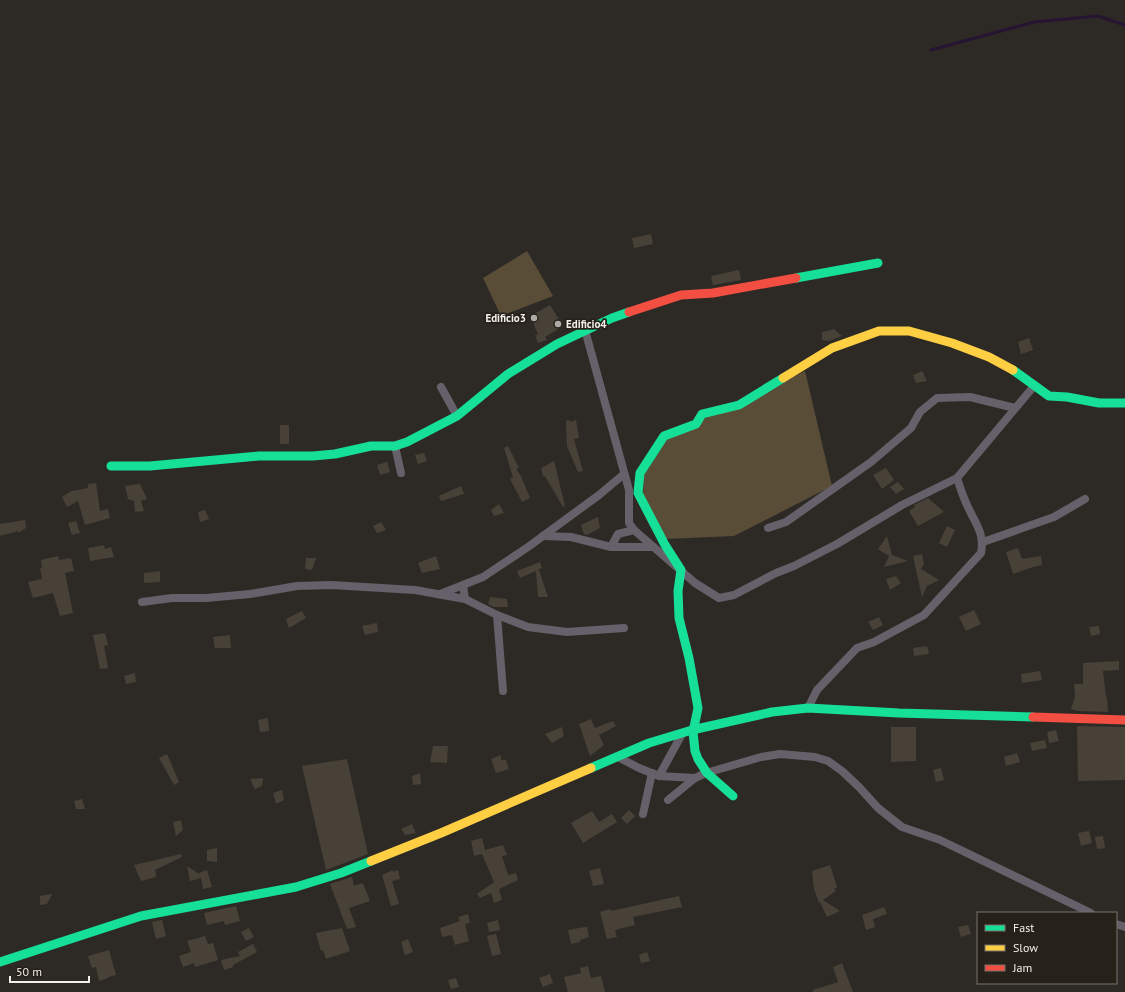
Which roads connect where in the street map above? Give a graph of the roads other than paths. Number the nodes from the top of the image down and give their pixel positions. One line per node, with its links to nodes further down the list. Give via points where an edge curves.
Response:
1 (878, 263): 2 (street, via 732,290 681,295 612,318)
2 (585, 330): 7 (street, via 508,374); 11 (street)
3 (1034, 386): 5 (street, via 1049,396 1099,403); 6 (street); 20 (street, via 1015,371 989,357 952,343 909,331 879,331 832,348 739,405 702,414 696,424 664,436 640,473 638,493 665,546)
4 (441, 387): 7 (street)
5 (1125, 403)
6 (1015, 408): 12 (street); 14 (street, via 970,397 937,398 920,412 910,428 871,462 786,522)
7 (457, 416): 8 (street)
8 (395, 446): 9 (street, via 371,446 313,456 259,456 150,466); 10 (street)
9 (111, 466)
10 (401, 473)
11 (624, 474): 15 (street, via 629,490 629,523); 16 (street)
12 (958, 478): 17 (street); 20 (street, via 902,505 837,544 734,595 719,598 695,583)
13 (1084, 499): 17 (street, via 1054,517)
14 (768, 528)
15 (634, 530): 18 (street, via 618,534); 19 (street)
16 (543, 536): 18 (street, via 571,537); 21 (street, via 483,577)
17 (983, 542): 28 (street, via 981,553 924,615 874,642 857,648 817,690)
18 (611, 547): 19 (street)
19 (653, 547): 20 (street)
20 (681, 570): 30 (street, via 678,591 679,618 698,708 698,716)
21 (463, 585): 22 (street); 23 (street)
22 (439, 594): 23 (street); 24 (street, via 331,585 297,586 250,594)
23 (465, 599): 25 (street)
24 (142, 602)
25 (497, 615): 26 (street, via 528,627 567,632); 27 (street)
26 (624, 628)
27 (503, 691)
28 (808, 708): 29 (street); 30 (street, via 772,712)
29 (1125, 720)
30 (692, 730): 31 (street); 33 (street, via 698,760)
31 (682, 734): 32 (street, via 649,743); 34 (street)
32 (618, 757): 34 (street); 40 (street, via 341,873 296,887 141,916)
33 (706, 773): 35 (street); 36 (street); 39 (street, via 780,754 815,757 828,761 902,827 940,840)
34 (655, 774): 35 (street); 38 (street)
35 (695, 778): 37 (street)
36 (733, 796)
37 (668, 800)
38 (644, 814)
39 (1089, 912)
40 (0, 962)

